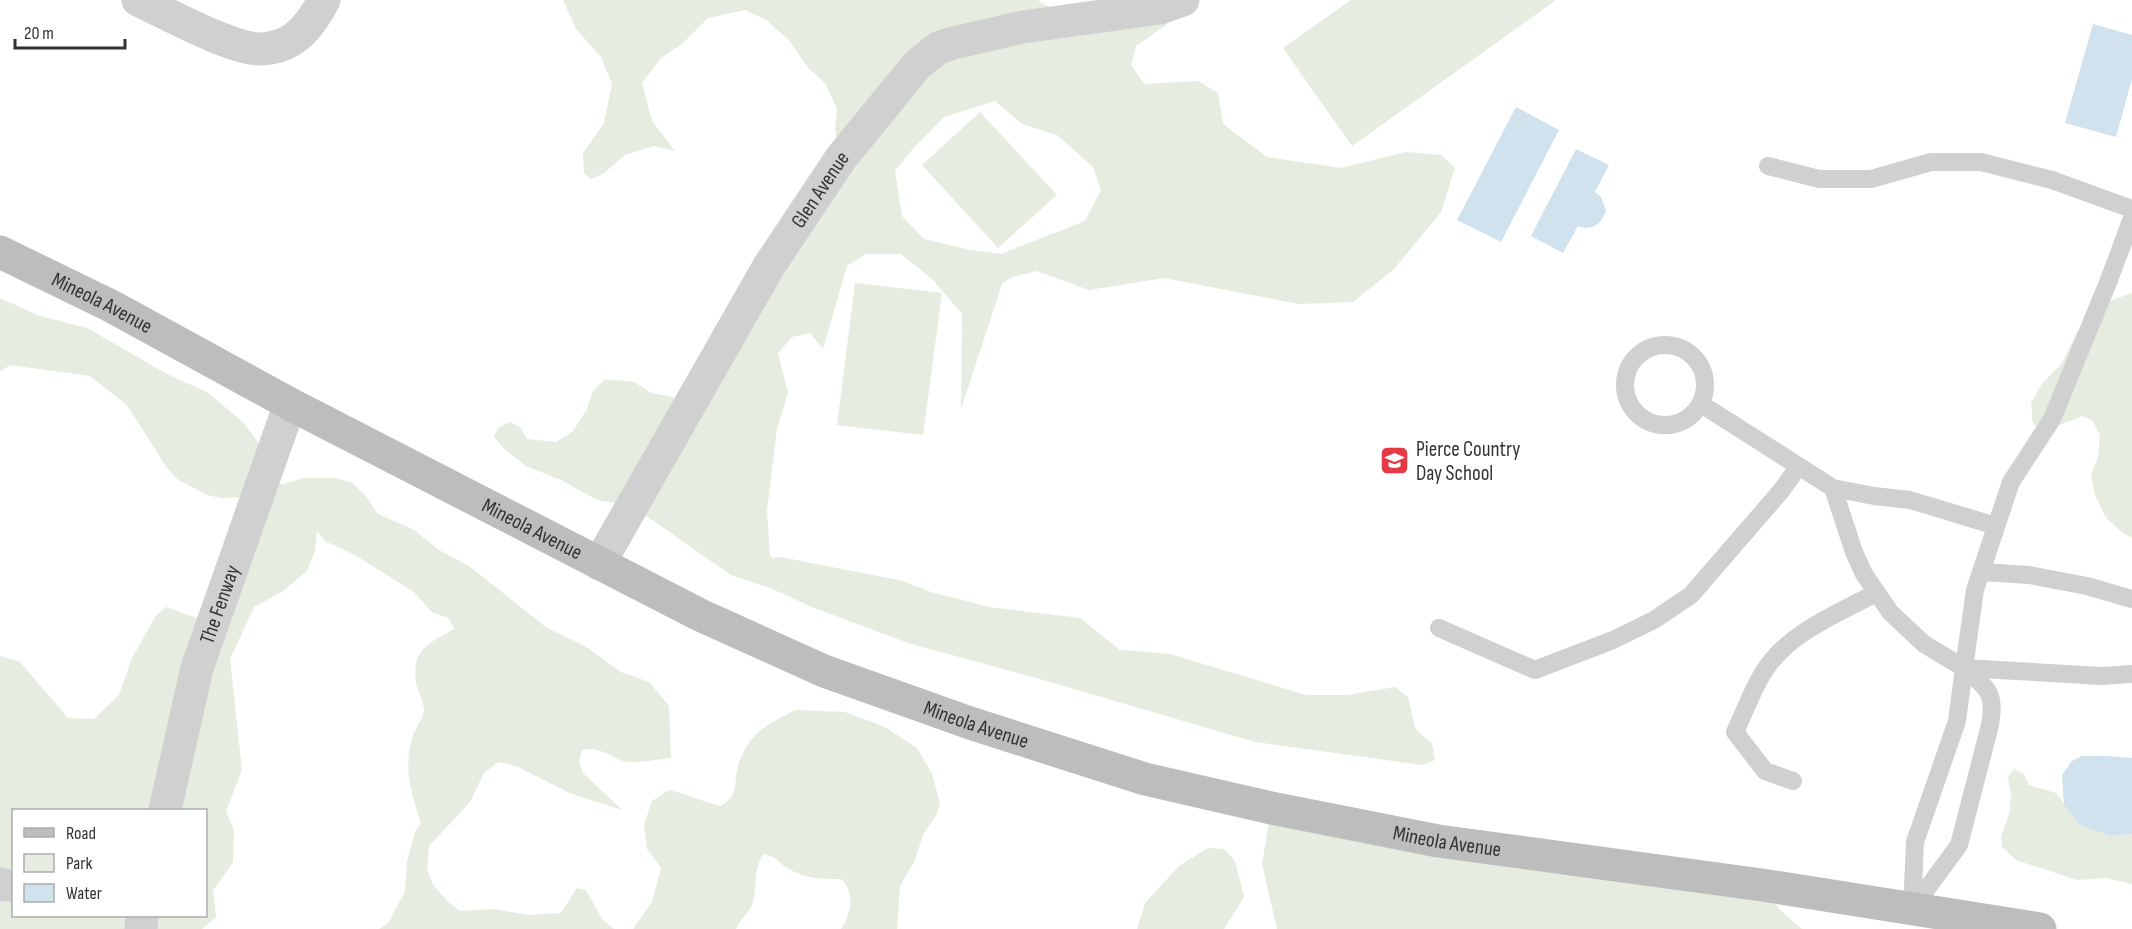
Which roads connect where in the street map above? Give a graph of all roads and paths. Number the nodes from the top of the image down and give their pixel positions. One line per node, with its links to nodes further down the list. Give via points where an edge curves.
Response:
1 (138, 0): 2 (street, via 257,49 271,48 296,37)
2 (324, 0)
3 (1183, 0): 13 (street, Glen Avenue, via 1160,8 1023,27 953,43 938,48 916,65 841,158 769,266)
4 (1768, 166): 5 (lane, via 1819,178 1871,179 1931,162 1981,162 2052,180)
5 (2132, 209)
6 (2132, 218): 12 (lane, via 2052,419 2011,482)
7 (0, 252): 8 (main road, Mineola Avenue, via 111,306)
8 (290, 404): 13 (main road, Mineola Avenue); 21 (street, The Fenway, via 197,668)
9 (1701, 404): 9 (lane, via 1704,376 1691,354 1678,347 1652,347 1630,364 1625,376 1628,401 1645,420 1670,426 1693,414); 10 (lane)
10 (1799, 466): 11 (lane); 17 (lane, via 1691,595 1654,620 1613,640 1535,670)
11 (1833, 488): 12 (lane, via 1910,500); 15 (lane, via 1854,552)
12 (1996, 526): 14 (lane)
13 (599, 564): 22 (main road, Mineola Avenue, via 824,671 1145,779 1438,841)
14 (1981, 572): 16 (lane, via 2029,574); 18 (lane)
15 (1876, 593): 18 (lane, via 1924,644); 20 (lane, via 1800,635 1777,655 1763,673 1735,732 1765,771)
16 (2132, 599)
17 (1438, 628)
18 (1964, 668): 19 (lane, via 2102,676); 22 (lane, via 1957,721 1915,842); 22 (lane, via 1988,690 1993,709 1990,725 1959,845)
19 (2132, 674)
20 (1793, 781)
21 (165, 809)
22 (1912, 909): 23 (main road, Mineola Avenue)
23 (2040, 929)

